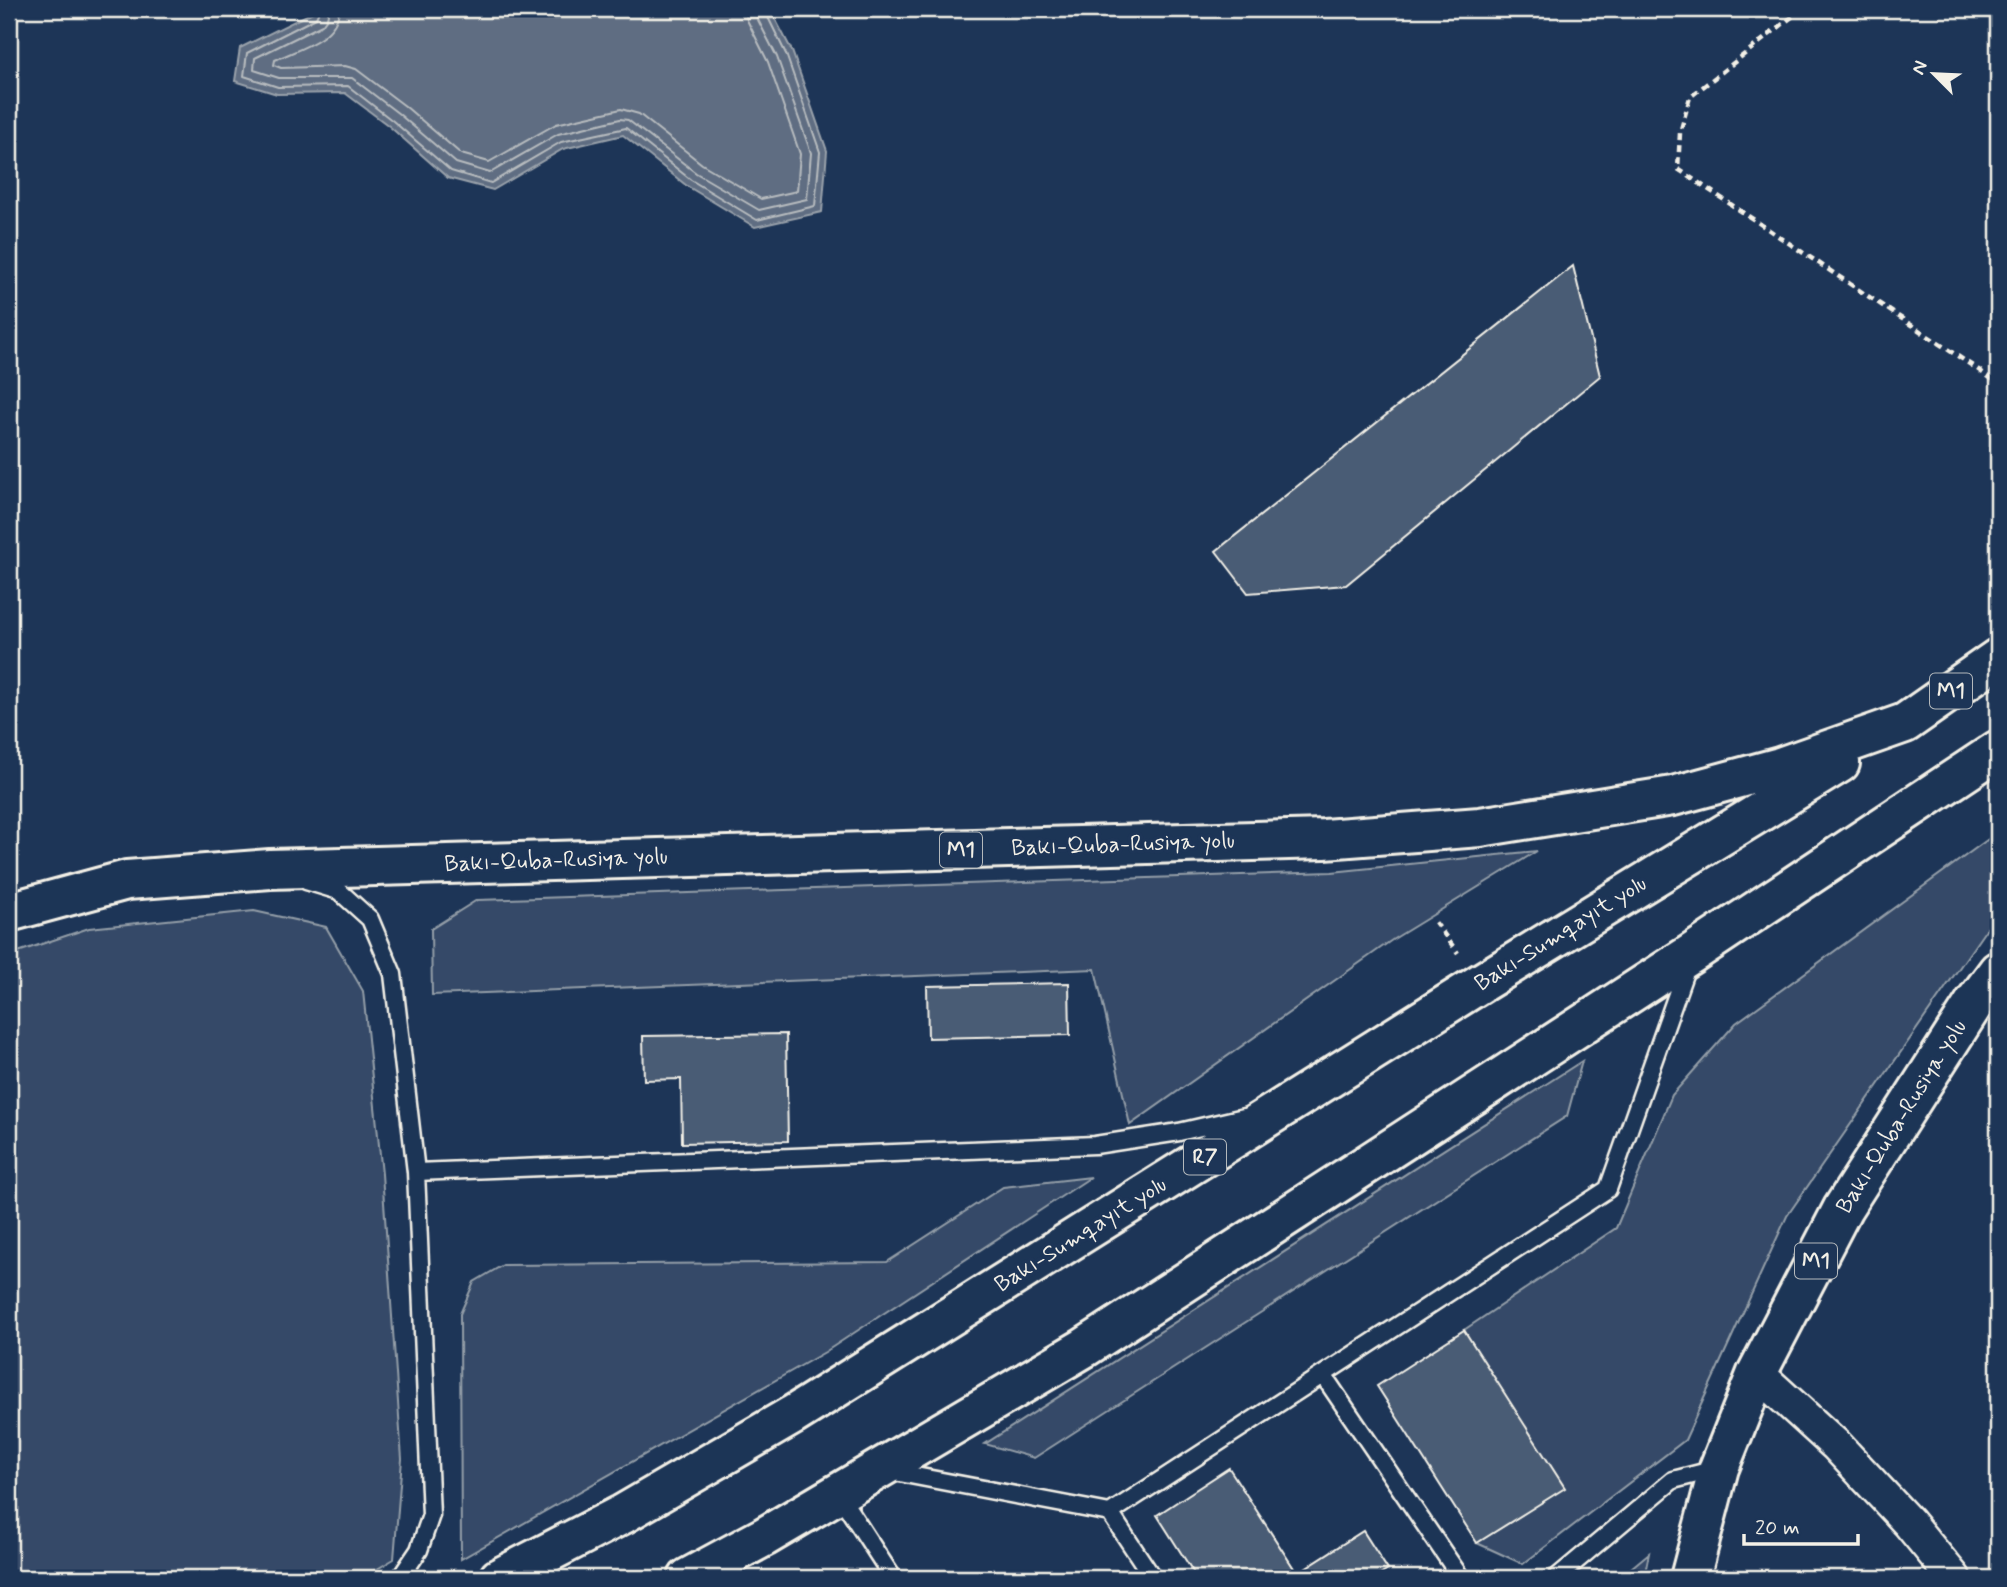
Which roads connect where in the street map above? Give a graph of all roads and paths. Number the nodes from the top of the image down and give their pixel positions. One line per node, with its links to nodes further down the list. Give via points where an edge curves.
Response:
1 (1802, 9): 2 (path, via 1690,97 1680,133 1678,169)
2 (1998, 383)
3 (1998, 659): 4 (highway, Bakı-Quba-Rusiya yolu / M1)
4 (1905, 723): 6 (highway, Bakı-Quba-Rusiya yolu / M1, via 1780,768 1673,796 1480,827 1324,839); 10 (highway, Bakı-Sumqayıt yolu / R7)
5 (1998, 750): 8 (highway)
6 (270, 869): 7 (highway, Bakı-Quba-Rusiya yolu / M1, via 127,880); 11 (lane, via 339,891 370,919 393,974)
7 (9, 912)
8 (1691, 954): 13 (lane, via 1608,1189); 15 (highway, via 1084,1348)
9 (1998, 971): 12 (highway, Bakı-Quba-Rusiya yolu / M1, via 1843,1208)
10 (1285, 1107): 11 (lane, via 1179,1132 1095,1144); 19 (highway, Bakı-Sumqayıt yolu / R7, via 793,1415 623,1514)
11 (416, 1172): 18 (lane, via 431,1515 419,1550)
12 (1757, 1373): 14 (highway, Bakı-Quba-Rusiya yolu / M1); 26 (street, via 1837,1446)
13 (1322, 1375): 17 (lane); 23 (lane)
14 (1719, 1468): 24 (lane, via 1673,1480); 25 (highway, Bakı-Quba-Rusiya yolu / M1)
15 (880, 1469): 16 (highway); 17 (lane)
16 (838, 1493): 20 (highway); 21 (lane)
17 (1110, 1513): 22 (lane)
18 (400, 1578)
19 (499, 1578)
20 (688, 1578)
21 (893, 1578)
22 (1153, 1578)
23 (1461, 1578)
24 (1556, 1578)
25 (1690, 1578)
26 (1954, 1578)

